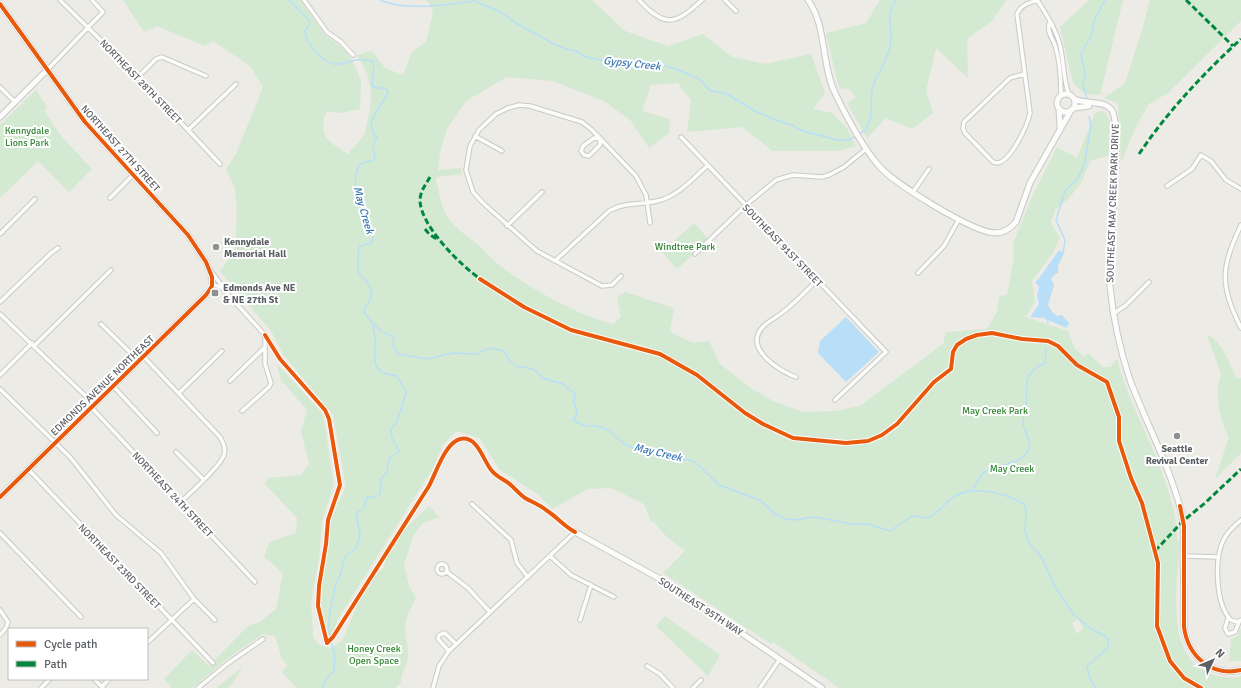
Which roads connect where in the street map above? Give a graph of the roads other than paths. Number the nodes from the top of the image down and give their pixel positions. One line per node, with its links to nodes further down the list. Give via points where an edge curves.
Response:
1 (60, 0): 12 (street, NORTHEAST 28TH STREET)
2 (92, 0): 12 (street, via 103,12)
3 (304, 0): 13 (street, via 327,32)
4 (639, 0): 5 (street, via 658,18 665,20 680,18)
5 (702, 0)
6 (725, 0): 10 (street)
7 (808, 0): 33 (street, via 818,22 832,87)
8 (1038, 0): 11 (street); 15 (street, via 1026,4 1016,14)
9 (0, 4): 14 (street, NORTHEAST 27TH STREET)
10 (736, 11)
11 (1049, 24): 20 (street, via 1060,45); 21 (street, via 1059,65)
12 (88, 28): 14 (street); 17 (street, NORTHEAST 28TH STREET)
13 (353, 55)
14 (47, 70): 23 (street); 38 (street, NORTHEAST 27TH STREET, via 85,122)
15 (1024, 74): 15 (street, via 1030,113 1028,120 1008,158 998,164 993,162 966,133 963,128 964,122 1010,78)
16 (206, 76): 17 (street, via 162,57 156,59)
17 (138, 77): 28 (street, NORTHEAST 28TH STREET)
18 (236, 84): 28 (street)
19 (0, 87): 23 (street)
20 (1069, 95): 21 (street); 22 (street)
21 (1061, 96): 25 (street, via 1057,104)
22 (1074, 99): 24 (street, SOUTHEAST MAY CREEK PARK DRIVE); 26 (street)
23 (15, 102): 27 (street)
24 (1096, 104): 26 (street); 65 (street, SOUTHEAST MAY CREEK PARK DRIVE, via 1109,107 1116,121 1110,276)
25 (1059, 109): 26 (street, via 1064,112); 29 (street)
26 (1072, 110): 29 (street)
27 (0, 117)
28 (188, 130): 35 (street, NORTHEAST 28TH STREET)
29 (1060, 130): 47 (street, via 1030,184 1018,218 1012,227 993,233)
30 (475, 136): 32 (street, via 491,117 519,105 575,119); 34 (street); 50 (street, via 468,152 466,170 469,184 478,198)
31 (681, 137): 36 (street, SOUTHEAST 91ST STREET)
32 (600, 138): 32 (street, via 594,138 583,146 581,151 584,155 591,154 600,145); 45 (street, via 636,176 644,189)
33 (866, 149): 42 (street, via 884,170); 46 (street, via 844,167 828,175 822,177 793,174 781,178)
34 (502, 151)
35 (220, 164)
36 (708, 165): 45 (street, via 672,195 657,202); 46 (street, SOUTHEAST 91ST STREET)
37 (929, 169): 42 (street)
38 (134, 174): 43 (street); 55 (street, NORTHEAST 27TH STREET, via 183,228)
39 (1167, 186): 40 (street, via 1192,169 1201,155 1211,161 1226,180)
40 (1241, 189)
41 (542, 192): 50 (street)
42 (914, 192): 47 (street)
43 (110, 198)
44 (36, 200): 51 (street)
45 (647, 203): 48 (street); 54 (street, via 618,206 609,210)
46 (746, 205): 53 (street); 59 (street, SOUTHEAST 91ST STREET)
47 (959, 219): 57 (street, via 944,246)
48 (650, 223)
49 (1241, 225): 67 (street, via 1231,247 1224,274 1227,297)
50 (507, 226): 54 (street, via 537,251)
51 (0, 234)
52 (58, 248): 63 (street)
53 (695, 254)
54 (555, 261): 58 (street, via 602,286 608,286)
55 (209, 268): 61 (street, NORTHEAST 27TH STREET); 62 (street, NORTHEAST 27TH STREET)
56 (111, 270): 68 (street)
57 (918, 273)
58 (621, 276)
59 (817, 280): 74 (street, via 785,311 763,326 758,336 758,347 762,354 787,374); 79 (street, SOUTHEAST 91ST STREET, via 886,352)
60 (1149, 282): 65 (street)
61 (212, 284): 62 (street, NORTHEAST 27TH STREET, via 221,286); 71 (street, EDMONDS AVENUE NORTHEAST, via 206,295)
62 (224, 290): 69 (street, NORTHEAST 27TH STREET, via 263,332)
63 (0, 302)
64 (0, 314): 68 (street, NORTHEAST 24TH STREET)
65 (1113, 314): 94 (street, SOUTHEAST MAY CREEK PARK DRIVE, via 1121,351 1131,380 1180,506 1184,526)
66 (101, 324): 72 (street)
67 (1241, 328)
68 (33, 345): 73 (street); 80 (street, NORTHEAST 24TH STREET)
69 (265, 347): 75 (street); 81 (street, NORTHEAST 27TH STREET, via 265,364 271,383)
70 (222, 350): 78 (street)
71 (143, 356): 72 (street, EDMONDS AVENUE NORTHEAST); 78 (street)
72 (138, 361): 76 (street, EDMONDS AVENUE NORTHEAST)
73 (0, 375)
74 (796, 377)
75 (230, 381)
76 (113, 386): 80 (street, EDMONDS AVENUE NORTHEAST); 82 (street)
77 (0, 389): 83 (street)
78 (179, 393): 86 (street, via 220,437 225,451 221,462)
79 (835, 400)
80 (93, 406): 83 (street, EDMONDS AVENUE NORTHEAST); 88 (street, NORTHEAST 24TH STREET)
81 (242, 411)
82 (157, 433)
83 (55, 442): 85 (street, EDMONDS AVENUE NORTHEAST); 101 (street, via 116,515 161,553)
84 (176, 452): 86 (street)
85 (28, 469): 87 (street, EDMONDS AVENUE NORTHEAST); 106 (street, NORTHEAST 23RD STREET)
86 (204, 480): 88 (street)
87 (1, 494)
88 (181, 502): 98 (street, NORTHEAST 24TH STREET)
89 (472, 504): 97 (street, via 511,540 517,563)
90 (1241, 520): 95 (street, via 1223,540)
91 (575, 532): 93 (street); 115 (street, SOUTHEAST 95TH WAY, via 671,585)
92 (0, 533): 104 (street)
93 (550, 556): 97 (street); 99 (street, via 571,575)
94 (1184, 556): 95 (street); 118 (street, SOUTHEAST MAY CREEK PARK DRIVE, via 1184,627 1189,647 1209,667 1228,672)
95 (1218, 557): 105 (street, via 1219,594)
96 (447, 572): 103 (street, via 468,588)
97 (528, 577): 103 (street)
98 (255, 582)
99 (591, 585): 100 (street); 108 (street)
100 (614, 597)
101 (194, 598): 106 (street); 107 (street)
102 (0, 610): 110 (street, via 8,622)
103 (490, 612): 113 (street)
104 (81, 617)
105 (1228, 618): 109 (street); 109 (street, via 1225,628 1228,634 1235,632)
106 (171, 620): 112 (street); 116 (street, NORTHEAST 23RD STREET)
107 (215, 620)
108 (580, 620)
109 (1240, 621)
110 (0, 635)
111 (263, 639): 122 (street, via 233,659)
112 (148, 642)
113 (456, 644): 114 (street); 114 (street, via 445,633 438,635 438,640)
114 (449, 651): 123 (street, via 439,666)
115 (780, 659): 126 (street); 127 (street, SOUTHEAST 95TH WAY)
116 (213, 663)
117 (647, 666): 124 (street, via 660,674)
118 (1241, 670)
119 (49, 680): 121 (street)
120 (701, 680): 125 (street)
121 (41, 688)
122 (198, 688)
123 (433, 688)
124 (673, 688)
125 (693, 688)
126 (760, 688)
127 (822, 688)

